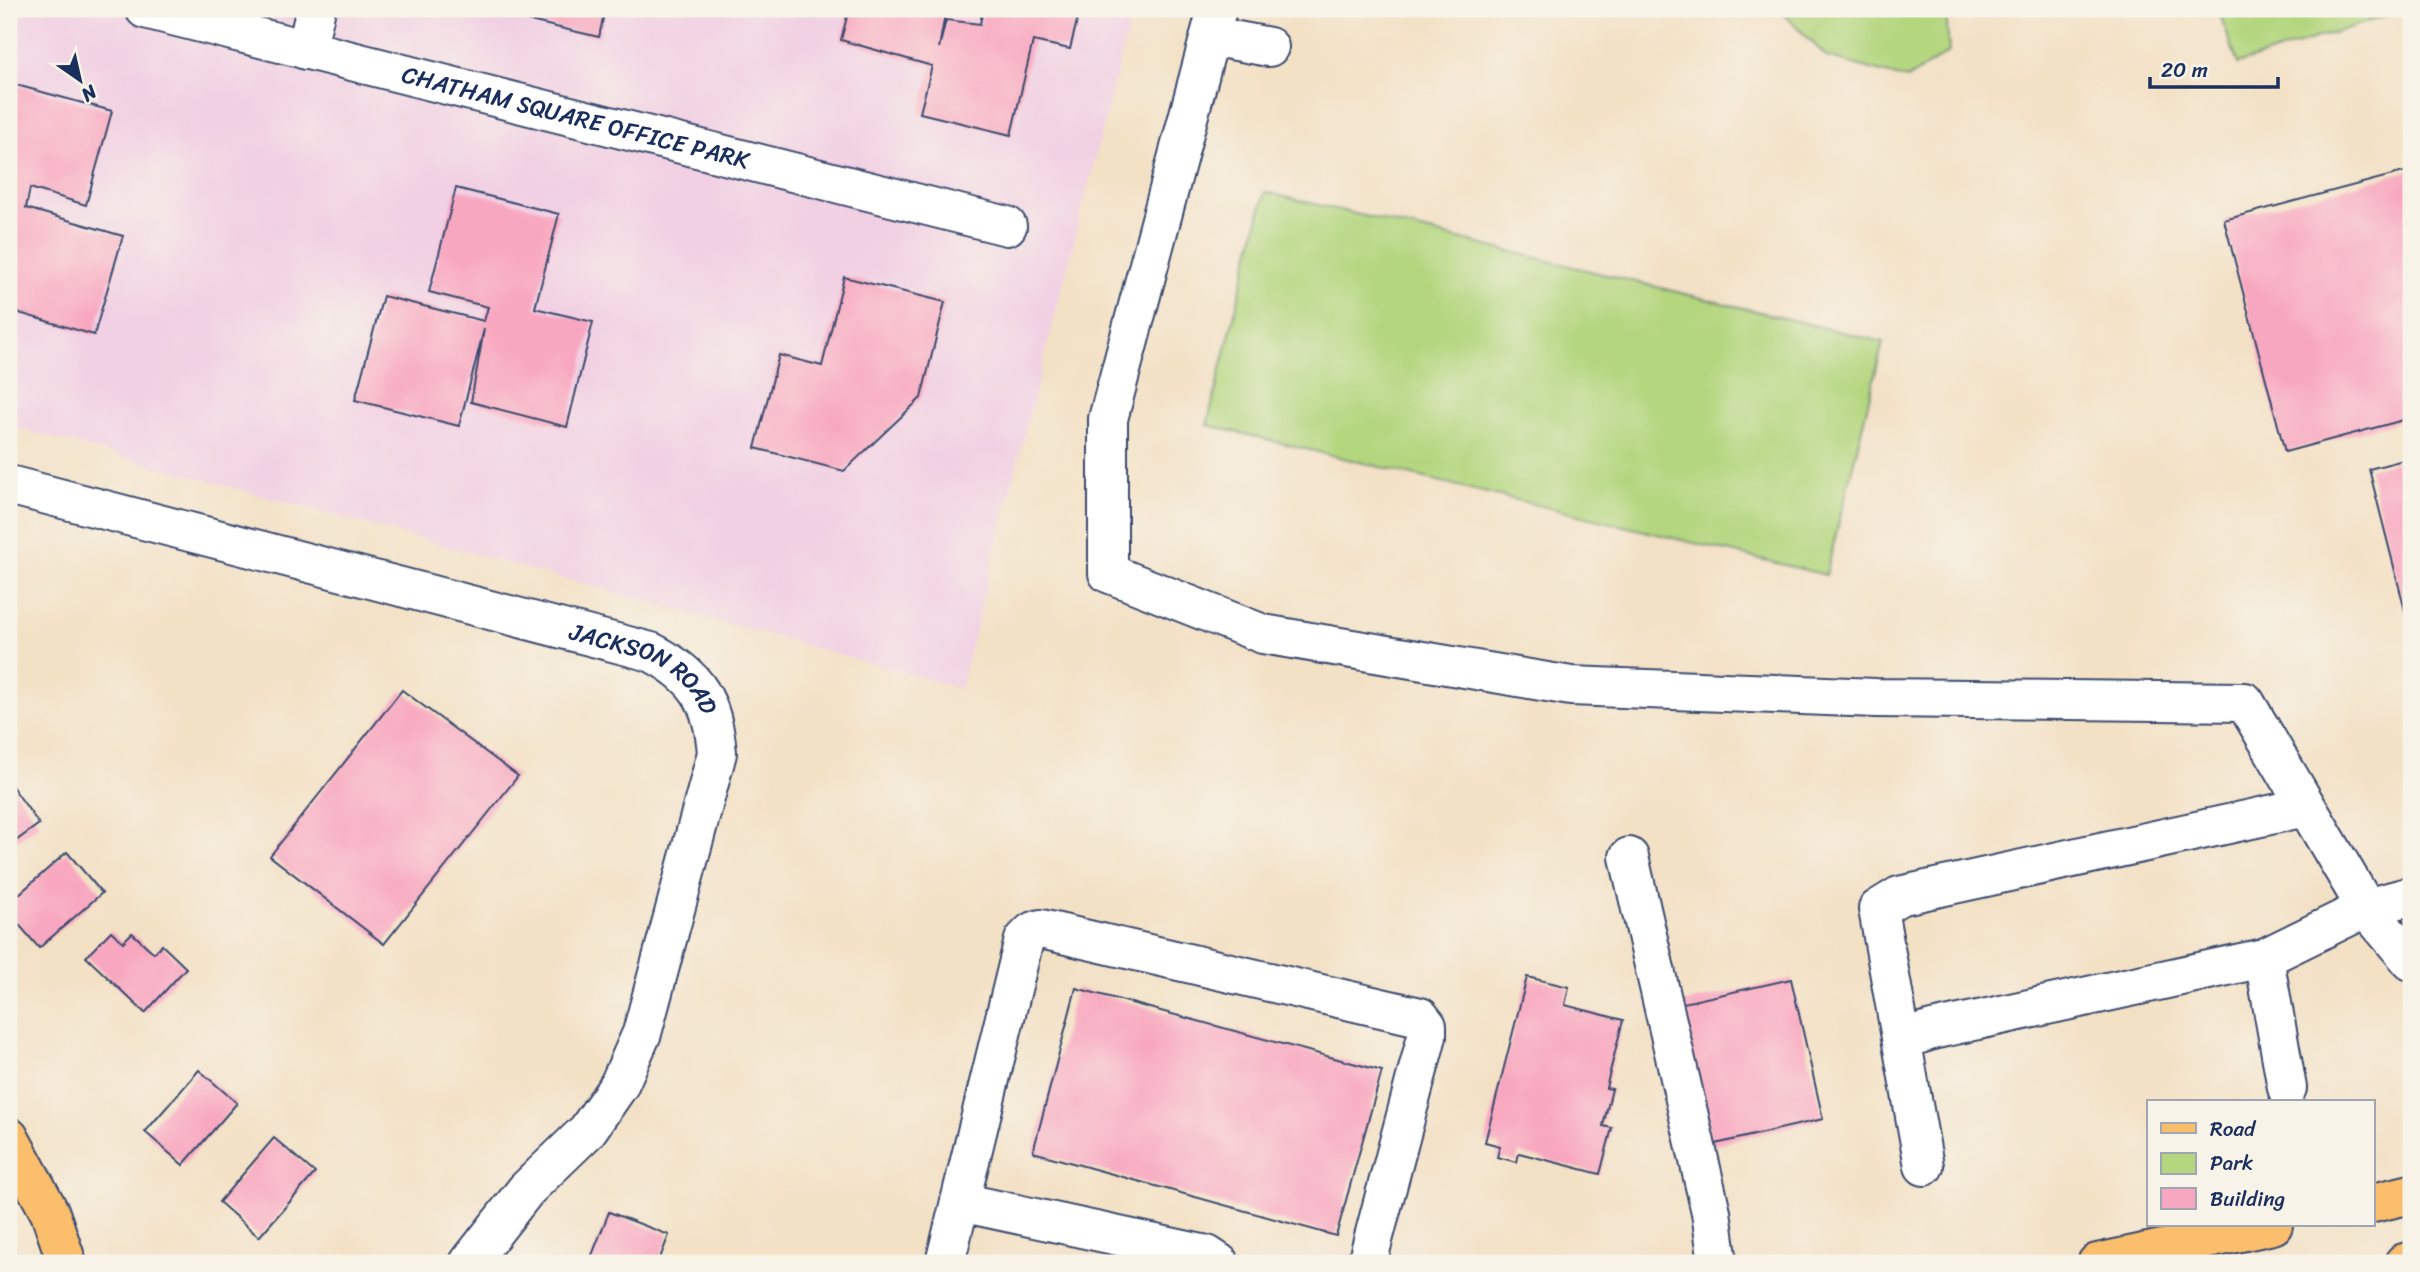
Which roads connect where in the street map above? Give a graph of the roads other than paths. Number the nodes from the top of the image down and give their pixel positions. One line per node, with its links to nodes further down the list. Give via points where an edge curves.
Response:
1 (145, 9): 5 (street, CHATHAM SQUARE OFFICE PARK)
2 (316, 9): 5 (street)
3 (1214, 22): 4 (street); 8 (street, via 1108,419 1108,573 1262,634 1571,686 1876,698 2245,702)
4 (1269, 47)
5 (306, 50): 6 (street, CHATHAM SQUARE OFFICE PARK)
6 (1007, 226)
7 (9, 485): 24 (street, JACKSON ROAD, via 651,652 673,663 699,688 715,723 717,754 642,1033 620,1085 587,1130 526,1190)
8 (2306, 807): 11 (street); 14 (street, via 1899,896 1878,909)
9 (1629, 858): 28 (street, via 1711,1212)
10 (2411, 896): 11 (street)
11 (2366, 908): 12 (street); 13 (street)
12 (2264, 958): 14 (street); 15 (street)
13 (2411, 961)
14 (1902, 1040): 17 (street)
15 (2287, 1088)
16 (9, 1137): 23 (main road, via 50,1213)
17 (1924, 1166)
18 (2411, 1194): 20 (main road)
19 (960, 1202): 25 (street); 26 (street, via 1207,1255); 27 (street, via 1024,940 1041,929 1420,1017 1427,1036)
20 (2374, 1203)
21 (2268, 1226): 29 (main road)
22 (2411, 1261): 30 (main road)
23 (67, 1263)
24 (469, 1263)
25 (945, 1263)
26 (1219, 1263)
27 (1367, 1263)
28 (1718, 1263)
29 (2097, 1263)
30 (2403, 1263)

